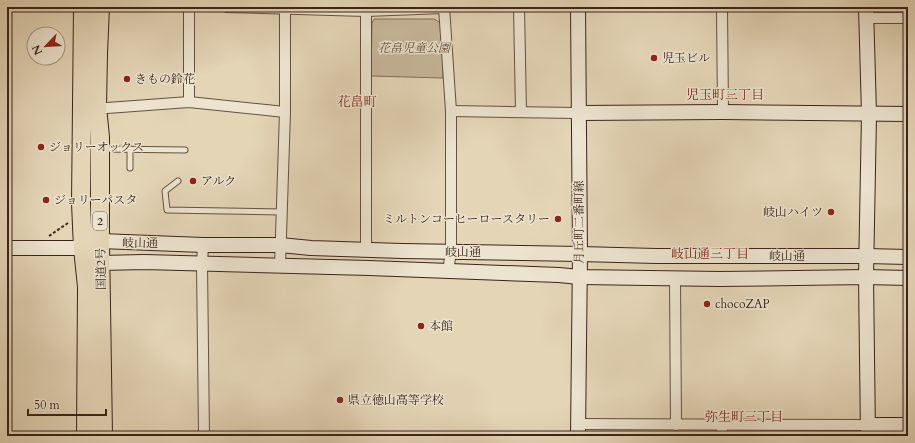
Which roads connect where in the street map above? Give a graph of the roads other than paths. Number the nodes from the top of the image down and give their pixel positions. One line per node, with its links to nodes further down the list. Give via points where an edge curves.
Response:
1 (84, 7): 32 (highway, 国道2号 / 2, via 81,203)
2 (100, 7): 14 (highway, 国道2号 / 2)
3 (189, 7): 13 (street)
4 (226, 7): 8 (street)
5 (519, 7): 17 (street)
6 (578, 7): 19 (street, 月丘町二番町線)
7 (722, 7): 18 (street)
8 (285, 8): 10 (street); 16 (street)
9 (444, 8): 10 (street); 15 (street)
10 (366, 11): 33 (street)
11 (866, 12): 12 (street); 20 (street)
12 (908, 18)
13 (189, 102): 14 (street); 16 (street)
14 (97, 107): 22 (highway, 国道2号 / 2)
15 (451, 111): 17 (street); 34 (street)
16 (285, 112): 27 (street)
17 (521, 112): 19 (street)
18 (723, 112): 19 (street); 20 (street)
19 (578, 113): 35 (street, 月丘町二番町線)
20 (868, 114): 21 (street); 36 (street)
21 (908, 114)
22 (100, 148): 23 (lane); 28 (highway, 国道2号 / 2)
23 (130, 149): 24 (lane); 25 (lane)
24 (185, 150)
25 (130, 168)
26 (178, 181): 27 (lane, via 164,191 167,210)
27 (281, 212): 30 (street)
28 (100, 241): 29 (street, 岐山通); 32 (street, 岐山通); 38 (highway, 国道2号 / 2)
29 (203, 245): 30 (street, 岐山通); 39 (street)
30 (280, 245): 33 (street, 岐山通); 40 (street)
31 (7, 248): 32 (street)
32 (83, 248): 38 (street); 51 (highway, 国道2号 / 2, via 87,287)
33 (366, 250): 34 (street, 岐山通)
34 (451, 252): 35 (street, 岐山通); 41 (street)
35 (580, 254): 36 (street, 岐山通); 42 (street, 月丘町二番町線)
36 (866, 256): 37 (street, 岐山通); 43 (street)
37 (908, 257)
38 (101, 263): 39 (street, 岐山通); 52 (highway, 国道2号 / 2)
39 (202, 264): 40 (street, 岐山通); 53 (street)
40 (280, 266): 41 (street, 岐山通)
41 (448, 271): 42 (street, 岐山通)
42 (579, 277): 44 (street, 岐山通); 49 (street, 月丘町二番町線)
43 (866, 277): 44 (street, 岐山通); 45 (street, 岐山通); 50 (street)
44 (675, 278): 47 (street)
45 (908, 278)
46 (722, 424): 47 (street); 50 (street); 54 (street)
47 (676, 425): 49 (street)
48 (908, 425): 50 (street)
49 (578, 430)
50 (868, 430)
51 (86, 436)
52 (103, 436)
53 (204, 436)
54 (722, 436)

